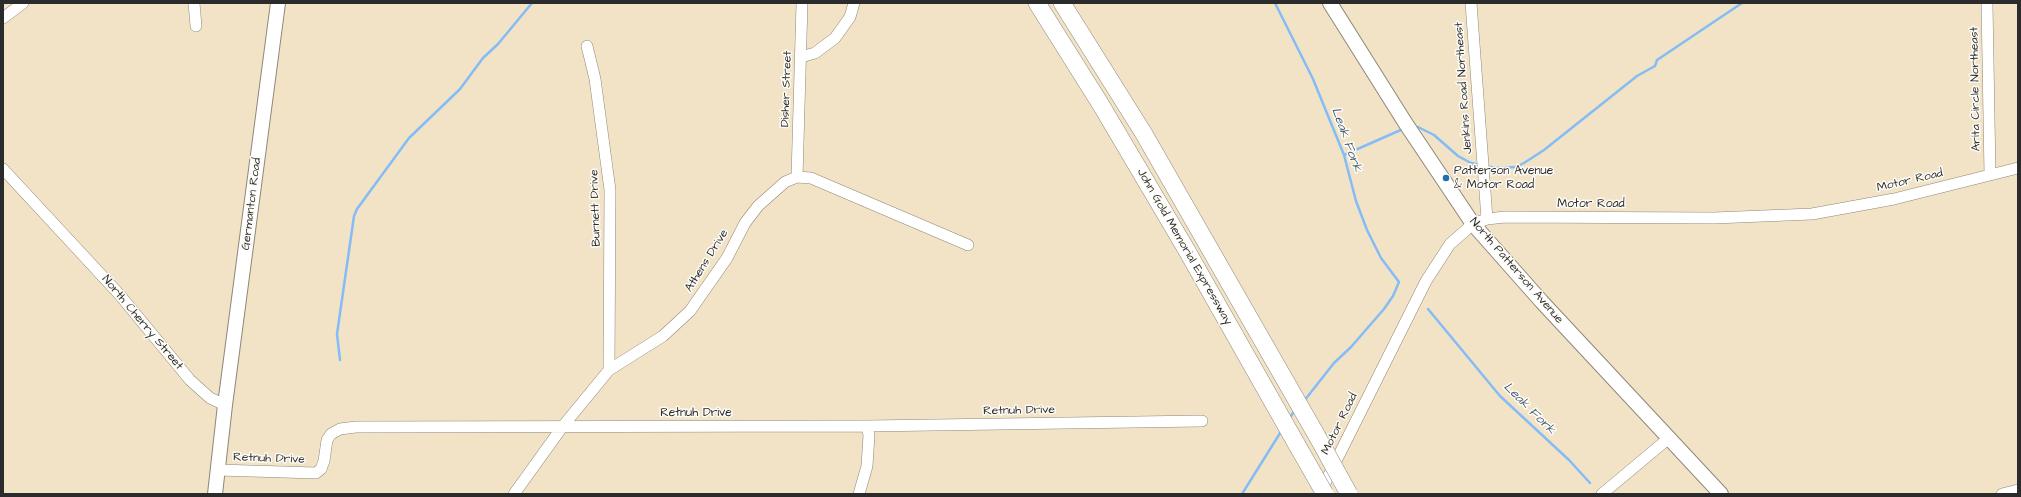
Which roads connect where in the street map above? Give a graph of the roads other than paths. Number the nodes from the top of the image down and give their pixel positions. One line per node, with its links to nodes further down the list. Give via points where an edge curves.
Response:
1 (23, 3): 11 (street)
2 (194, 3): 12 (street)
3 (278, 3): 23 (main road, Germanton Road)
4 (802, 3): 14 (street, Disher Street)
5 (854, 3): 14 (street, via 850,17 835,38 815,53)
6 (1037, 3): 34 (highway, John Gold Memorial Expressway, bridge, via 1101,104)
7 (1062, 3): 35 (highway, John Gold Memorial Expressway, bridge, via 1144,134)
8 (1330, 3): 20 (main road, North Patterson Avenue)
9 (1472, 3): 19 (street, Jenkins Road Northeast)
10 (1987, 3): 17 (street, Arita Circle Northeast)
11 (3, 18)
12 (196, 26)
13 (587, 46): 22 (street, Burnett Drive, via 595,79 610,190)
14 (801, 57): 18 (street, Disher Street)
15 (2018, 168): 17 (street, Motor Road)
16 (3, 169): 23 (street, North Cherry Street, via 119,294 190,380 210,398)
17 (1990, 175): 19 (street, Motor Road, via 1894,199 1812,214 1714,218)
18 (797, 176): 21 (street, via 811,178); 22 (street, Athens Drive, via 774,190 758,206 745,223 727,258 690,310 663,336)
19 (1487, 219): 20 (street, Motor Road)
20 (1472, 224): 27 (main road, North Patterson Avenue); 33 (street, Motor Road, via 1450,244 1426,281)
21 (968, 245)
22 (609, 370): 25 (street, Athens Drive)
23 (225, 405): 28 (main road)
24 (1202, 422): 26 (street, Retnuh Drive)
25 (562, 426): 26 (street, Retnuh Drive); 28 (street, Retnuh Drive, via 356,426 340,429 331,434 327,440 324,461 316,473); 31 (street, Athens Drive)
26 (867, 426): 32 (street, via 867,466)
27 (1669, 438): 36 (street); 37 (main road, North Patterson Avenue)
28 (218, 470): 30 (main road)
29 (2018, 490): 38 (street)
30 (215, 494)
31 (514, 494)
32 (859, 494)
33 (1319, 494)
34 (1325, 494)
35 (1349, 494)
36 (1602, 494)
37 (1721, 494)
38 (2002, 494)

